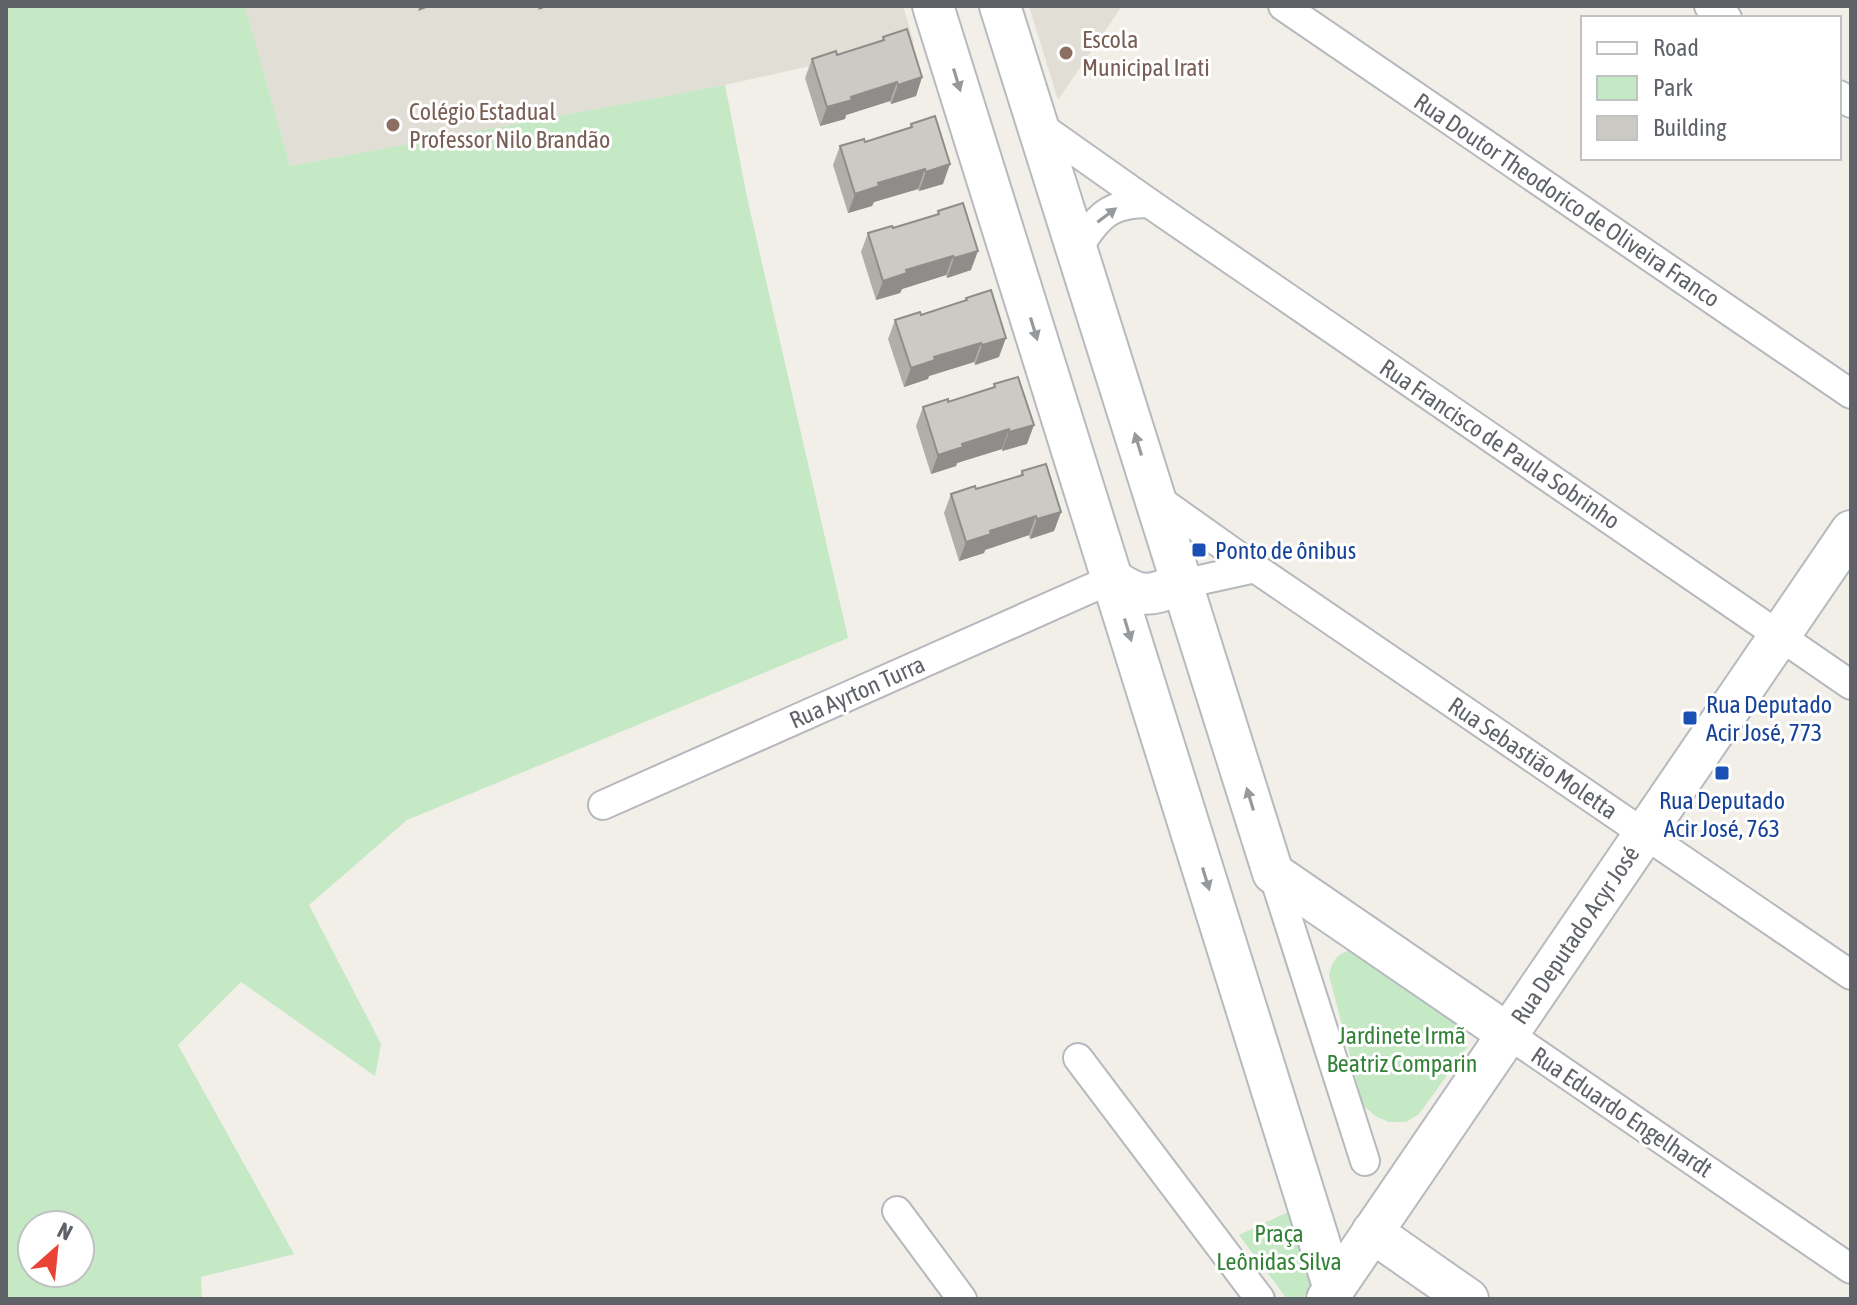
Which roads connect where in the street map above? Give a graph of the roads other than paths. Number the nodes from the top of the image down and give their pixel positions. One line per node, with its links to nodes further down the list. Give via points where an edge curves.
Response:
1 (933, 6): 8 (street, one-way to 8)
2 (1000, 6): 4 (street)
3 (1283, 6): 10 (street, Rua Doutor Theodorico de Oliveira Franco)
4 (1037, 124): 5 (street, Rua Francisco de Paula Sobrinho); 6 (street)
5 (1105, 172): 6 (street); 7 (street, Rua Francisco de Paula Sobrinho)
6 (1056, 184): 8 (street); 9 (street)
7 (1149, 203): 9 (street, one-way to 7, via 1115,207); 16 (street, Rua Francisco de Paula Sobrinho)
8 (999, 217): 14 (street, one-way to 14)
9 (1077, 249): 11 (street, one-way to 9)
10 (1851, 394)
11 (1155, 497): 13 (street, Rua Sebastião Moletta); 15 (street)
12 (1851, 531): 16 (street, Rua Deputado Acyr José)
13 (1255, 568): 15 (street); 19 (street, Rua Sebastião Moletta)
14 (1112, 579): 15 (street, via 1142,595); 18 (street, Rua Ayrton Turra); 28 (street, one-way to 28)
15 (1182, 584): 20 (street, one-way to 15)
16 (1779, 636): 17 (street, Rua Francisco de Paula Sobrinho); 19 (street, Rua Deputado Acyr José)
17 (1851, 685)
18 (603, 805)
19 (1644, 834): 21 (street, Rua Sebastião Moletta); 22 (street, Rua Deputado Acyr José)
20 (1273, 873): 22 (street, Rua Eduardo Engelhardt); 24 (street)
21 (1851, 975)
22 (1508, 1034): 26 (street, Rua Deputado Acyr José); 27 (street, Rua Eduardo Engelhardt)
23 (1078, 1058): 30 (street)
24 (1365, 1161)
25 (897, 1211): 29 (street)
26 (1372, 1232): 28 (street, Rua Deputado Acyr José); 31 (street)
27 (1851, 1269)
28 (1330, 1294)
29 (962, 1299)
30 (1260, 1299)
31 (1468, 1299)

